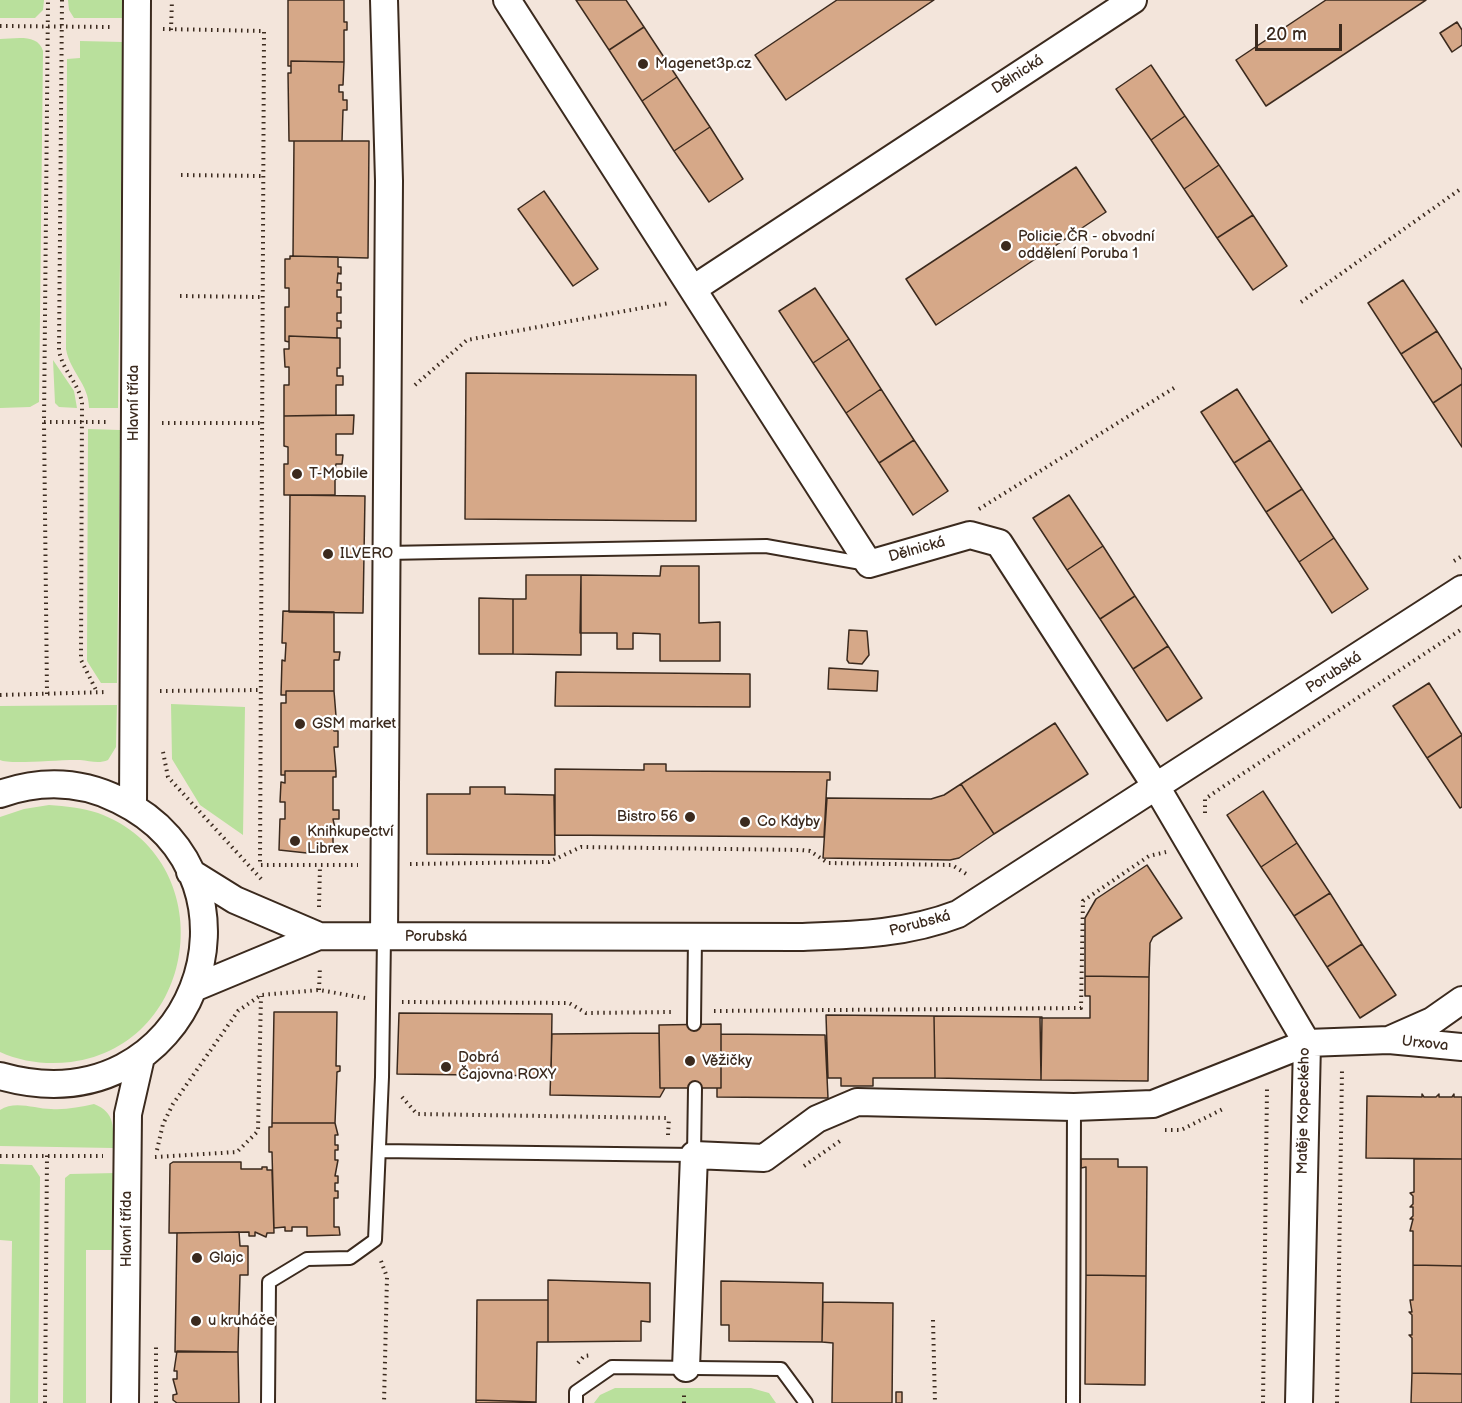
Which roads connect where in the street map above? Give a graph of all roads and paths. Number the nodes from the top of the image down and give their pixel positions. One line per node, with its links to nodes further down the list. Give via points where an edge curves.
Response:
1 (48, 0): 9 (path)
2 (62, 0): 10 (path)
3 (137, 0): 11 (street, Hlavní třída)
4 (171, 0): 12 (path)
5 (384, 0): 21 (street, via 389,181)
6 (507, 0): 16 (street, Dělnická)
7 (1133, 0): 16 (street, Dělnická)
8 (0, 26): 9 (path)
9 (47, 27): 10 (path); 32 (path)
10 (62, 27): 11 (path); 32 (path, via 58,350 82,403 81,660 98,692)
11 (136, 27): 12 (path); 30 (street, Hlavní třída)
12 (171, 30): 14 (path, via 264,31)
13 (181, 176): 14 (path)
14 (263, 176): 18 (path)
15 (1462, 188): 19 (path)
16 (693, 289): 21 (path, via 678,302 467,340); 26 (street, Dělnická)
17 (180, 296): 18 (path)
18 (261, 297): 29 (path)
19 (1301, 302)
20 (1174, 388): 22 (path)
21 (387, 409): 23 (street)
22 (971, 514)
23 (386, 553): 26 (lane, via 766,546); 38 (street)
24 (1462, 556): 25 (path)
25 (1453, 562)
26 (868, 564): 34 (street, Dělnická, via 970,536 999,543)
27 (1462, 589): 34 (street, Porubská)
28 (1462, 629): 37 (path, via 1205,799 1204,829)
29 (259, 690): 30 (path); 39 (path, via 260,865)
30 (131, 691): 36 (street, Hlavní třída)
31 (0, 694): 32 (path)
32 (47, 694)
33 (163, 741): 42 (path, via 168,777)
34 (1157, 788): 37 (street, Matěje Kopeckého); 46 (street, Porubská, via 958,914 932,924 879,934)
35 (0, 794): 36 (street, via 48,784 78,785)
36 (133, 806): 40 (street, via 156,824)
37 (1187, 840): 51 (path, via 1169,852 1149,856 1083,901 1082,1008); 53 (street, Matěje Kopeckého)
38 (384, 864): 39 (path); 41 (path, via 549,862 581,847 801,850 810,851 828,863 952,865); 45 (street)
39 (320, 866): 43 (path, via 319,905)
40 (190, 872): 44 (street, Porubská, via 235,900); 47 (street, via 200,900 204,930)
41 (977, 879)
42 (267, 886)
43 (309, 901)
44 (319, 936): 45 (street, Porubská); 47 (street, Porubská)
45 (384, 937): 46 (street, Porubská); 50 (lane)
46 (695, 937): 51 (lane)
47 (194, 988): 55 (street, via 182,1014 164,1038)
48 (261, 995): 48 (path, via 238,1011 173,1104 163,1124 156,1157 237,1152 258,1131); 50 (path, via 319,990)
49 (1462, 1000): 52 (street, via 1432,1020)
50 (383, 1002): 51 (path, via 569,1003 586,1013); 58 (lane)
51 (694, 1018)
52 (1389, 1040): 53 (street, Urxova); 54 (street, Urxova)
53 (1306, 1043): 62 (street, Urxova, via 1153,1104); 86 (street, Matěje Kopeckého)
54 (1462, 1047)
55 (141, 1057): 57 (street, via 88,1082 29,1083); 78 (street, Hlavní třída, via 128,1114)
56 (1343, 1067): 87 (path)
57 (0, 1076)
58 (382, 1077): 63 (path, via 417,1114); 67 (lane)
59 (695, 1088): 64 (lane)
60 (1256, 1092): 85 (path, via 1267,1086)
61 (1234, 1102): 65 (path, via 1181,1130)
62 (1074, 1107): 69 (street, Urxova, via 857,1102 817,1119 764,1158); 84 (lane)
63 (669, 1118): 64 (path); 68 (path)
64 (695, 1118): 69 (lane)
65 (1157, 1131)
66 (849, 1135): 71 (path)
67 (379, 1151): 68 (lane); 72 (lane)
68 (668, 1155): 69 (lane)
69 (694, 1155): 76 (street)
70 (0, 1156): 77 (path, via 48,1155)
71 (797, 1170)
72 (375, 1240): 79 (lane, via 350,1258 307,1259 269,1282); 80 (path, via 387,1277)
73 (933, 1320): 83 (path)
74 (595, 1355): 75 (path, via 584,1356)
75 (577, 1365)
76 (686, 1368): 81 (lane, via 612,1367 576,1392); 82 (lane, via 781,1368)
77 (45, 1403)
78 (125, 1403)
79 (268, 1403)
80 (384, 1403)
81 (576, 1403)
82 (806, 1403)
83 (935, 1403)
84 (1072, 1403)
85 (1263, 1403)
86 (1299, 1403)
87 (1337, 1403)

